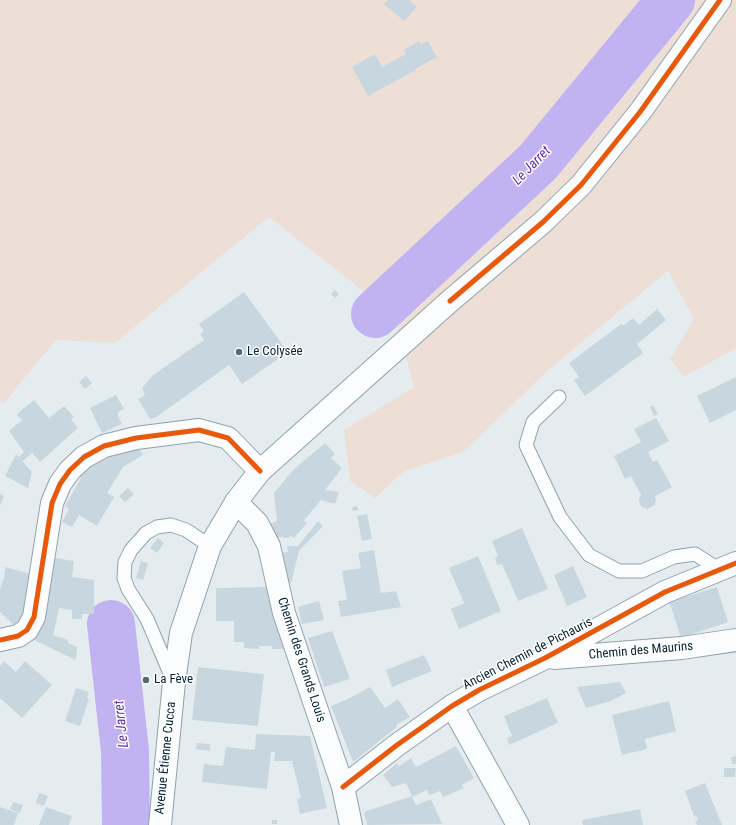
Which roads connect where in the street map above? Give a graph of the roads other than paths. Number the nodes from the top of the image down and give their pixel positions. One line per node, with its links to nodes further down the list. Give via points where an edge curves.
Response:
1 (720, 0): 3 (street, Avenue Étienne Cucca, via 640,112 581,185 543,222 450,301)
2 (559, 397): 6 (lane, via 533,422 526,445 560,517 589,555 619,571 642,571 674,557 695,554)
3 (260, 471): 4 (street, Avenue Étienne Cucca); 7 (street, via 228,438 199,430 136,438 104,446 84,457 60,484 52,503 34,617 27,630 18,636)
4 (236, 502): 5 (street, Avenue Étienne Cucca); 12 (street, Chemin des Grands Louis, via 257,523 269,546 284,613)
5 (210, 546): 10 (street, Avenue Étienne Cucca, via 180,633); 10 (lane, via 186,530 171,525 157,527 146,533 131,550 125,562 124,578 128,589 147,619)
6 (728, 566): 9 (street, Ancien Chemin de Pichauris, via 665,592)
7 (0, 640)
8 (736, 640): 9 (street, Chemin des Maurins, via 682,648)
9 (545, 658): 11 (street, Ancien Chemin de Pichauris)
10 (174, 682): 13 (street, Avenue Étienne Cucca)
11 (452, 706): 12 (street, Ancien Chemin de Pichauris); 15 (street)
12 (343, 787): 14 (street, Chemin des Grands Louis)
13 (160, 825)
14 (351, 825)
15 (518, 825)

